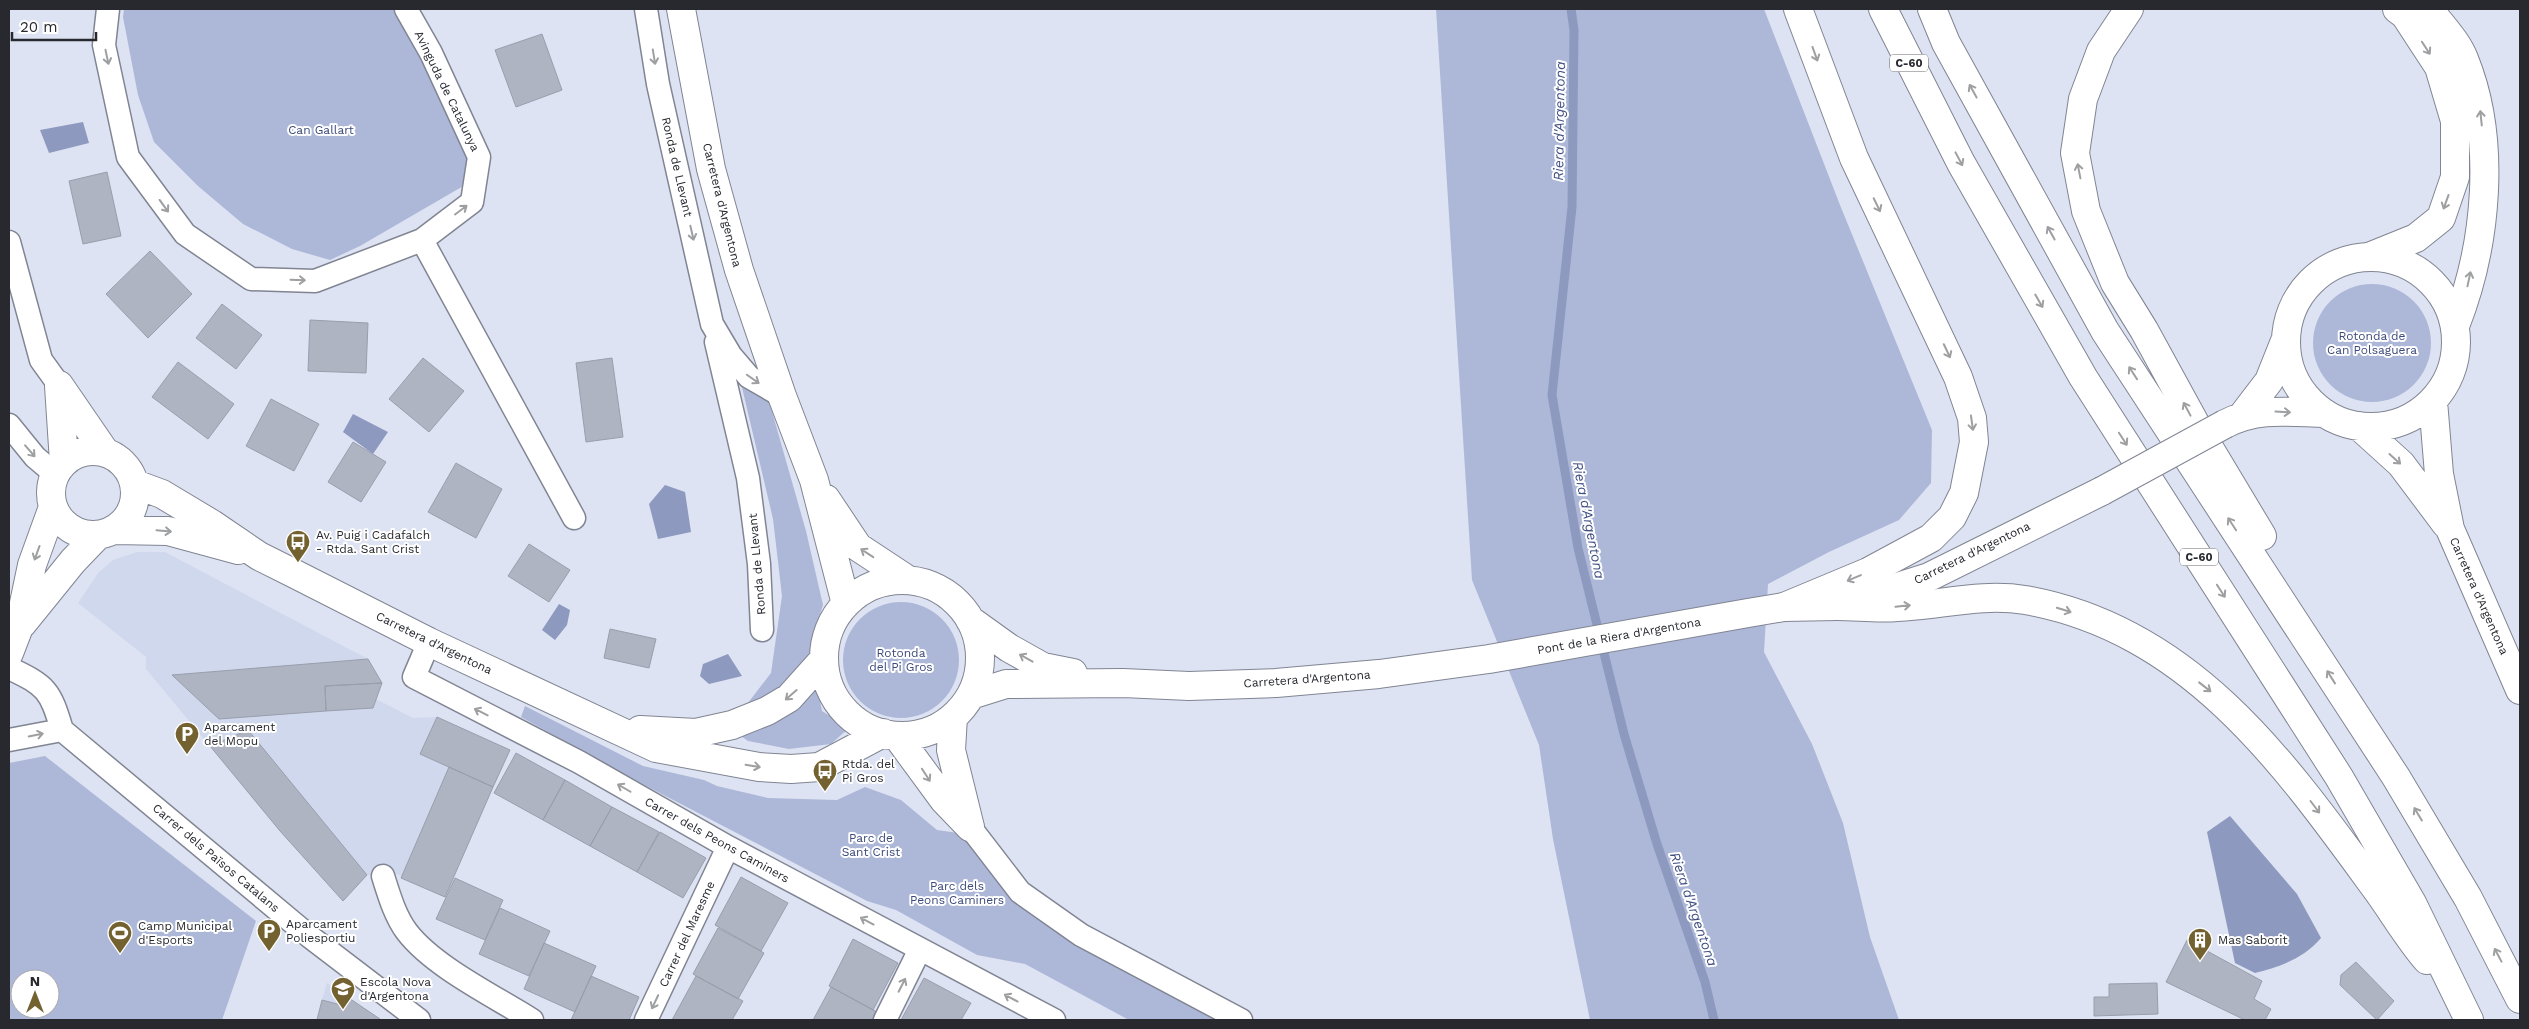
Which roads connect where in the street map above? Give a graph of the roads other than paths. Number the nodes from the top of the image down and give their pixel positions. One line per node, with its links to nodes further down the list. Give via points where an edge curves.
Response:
1 (108, 9): 11 (street, Avinguda de Catalunya, one-way to 11, via 104,45 128,156 185,234 252,279 316,281)
2 (406, 9): 11 (street, Avinguda de Catalunya, one-way to 2, via 472,202 479,158 431,53)
3 (646, 9): 14 (street, Ronda de Llevant, one-way to 14, via 658,84)
4 (682, 9): 18 (main road, Carretera d'Argentona, via 711,169 739,270)
5 (1798, 9): 36 (main road, one-way to 36, via 1854,158 1961,383 1972,418 1974,442 1964,493 1952,517 1932,538 1868,572)
6 (1883, 9): 59 (main road, C-60, one-way to 59, via 1960,163 2083,377 2339,777 2412,903)
7 (1932, 9): 37 (main road, one-way to 7, via 2105,330 1946,43)
8 (2129, 9): 37 (main road, one-way to 8, via 2261,536 2115,283 2086,211 2076,153 2083,99 2101,51)
9 (2397, 9): 13 (main road, one-way to 13, via 2405,15 2439,67 2455,121 2455,177 2441,218 2416,238)
10 (2429, 9): 15 (main road, one-way to 10, via 2464,304 2478,241 2486,165 2479,104 2463,56)
11 (422, 240): 29 (street)
12 (9, 242): 17 (street, via 41,360)
13 (2369, 257): 15 (main road, via 2392,259 2425,276 2441,293); 16 (main road, via 2335,265 2311,282 2294,306)
14 (712, 324): 18 (street, Ronda de Llevant, one-way to 18, via 731,356 749,377); 40 (street, Ronda de Llevant, via 748,478 759,564)
15 (2455, 326): 19 (main road, via 2457,348 2452,370)
16 (2286, 340): 20 (main road, via 2295,381); 21 (main road, via 2269,381)
17 (59, 385): 24 (main road); 25 (main road)
18 (782, 396): 26 (main road, Carretera d'Argentona)
19 (2433, 401): 23 (main road, via 2423,411 2399,423); 30 (main road, via 2439,474)
20 (2324, 413): 21 (main road, one-way to 20, via 2277,411); 23 (main road, via 2340,422)
21 (2234, 419): 35 (main road, Carretera d'Argentona, bridge, via 2102,491 1929,577)
22 (9, 425): 25 (street, one-way to 25, via 35,457)
23 (2359, 426): 30 (main road, one-way to 30, via 2401,464)
24 (105, 452): 25 (main road, via 83,452); 27 (main road, via 127,467)
25 (60, 468): 28 (main road, via 51,491)
26 (814, 480): 33 (main road, one-way to 26, via 858,547); 34 (main road)
27 (135, 484): 31 (main road, via 133,510 122,525); 32 (main road, Carretera d'Argentona, via 162,494)
28 (53, 507): 31 (main road, via 70,529 88,535); 39 (main road, one-way to 39, via 32,565)
29 (574, 518)
30 (2450, 529): 47 (main road, Carretera d'Argentona)
31 (106, 532): 32 (main road, Carretera d'Argentona, one-way to 32, via 168,531); 39 (main road, via 73,561)
32 (259, 556): 41 (main road, Carretera d'Argentona)
33 (908, 580): 34 (main road, via 874,585); 38 (main road, via 944,592)
34 (846, 604): 43 (main road, via 829,630)
35 (1837, 606): 36 (main road); 59 (main road, one-way to 59, via 1897,607 1969,598 2023,600 2097,620 2144,642 2216,695 2246,724 2297,784)
36 (1784, 607): 44 (main road, Pont de la Riera d'Argentona)
37 (2288, 608): 58 (main road, one-way to 37, via 2468,898 2396,777)
38 (970, 620): 46 (main road, one-way to 38, via 1043,667); 48 (main road, via 980,652 979,674)
39 (19, 627): 42 (main road)
40 (762, 630)
41 (429, 642): 50 (main road, Carretera d'Argentona); 55 (street, Carrer dels Peons Caminers, one-way to 41, via 579,762 414,677)
42 (9, 653)
43 (824, 660): 50 (main road, Carretera d'Argentona, one-way to 50, via 789,698 732,725 696,734); 52 (main road, via 828,683 839,705 857,721)
44 (1489, 660): 46 (main road, Carretera d'Argentona, via 1276,683 1189,686)
45 (9, 668): 51 (street, via 36,681 53,699)
46 (1124, 683): 48 (main road, via 1006,684)
47 (2520, 690)
48 (971, 695): 49 (main road)
49 (953, 717): 52 (main road, via 927,732); 54 (main road, via 951,750)
50 (610, 726): 52 (main road, Carretera d'Argentona, one-way to 52, via 656,748 759,767 791,769 819,767)
51 (62, 730): 53 (street, one-way to 51); 60 (street, Carrer dels Països Catalans, via 309,936)
52 (890, 735): 54 (main road, one-way to 54)
53 (9, 740)
54 (970, 826): 65 (street, via 1020,892 1081,935)
55 (728, 847): 57 (street, Carrer dels Peons Caminers, one-way to 55); 62 (street, Carrer del Maresme, one-way to 62)
56 (383, 876): 61 (street, via 391,903 407,932 430,954)
57 (920, 949): 63 (street, one-way to 57); 64 (street, Carrer dels Peons Caminers, one-way to 57)
58 (2520, 999)
59 (2464, 1010)
60 (419, 1020)
61 (532, 1020)
62 (646, 1020)
63 (885, 1020)
64 (1054, 1020)
65 (1242, 1020)

